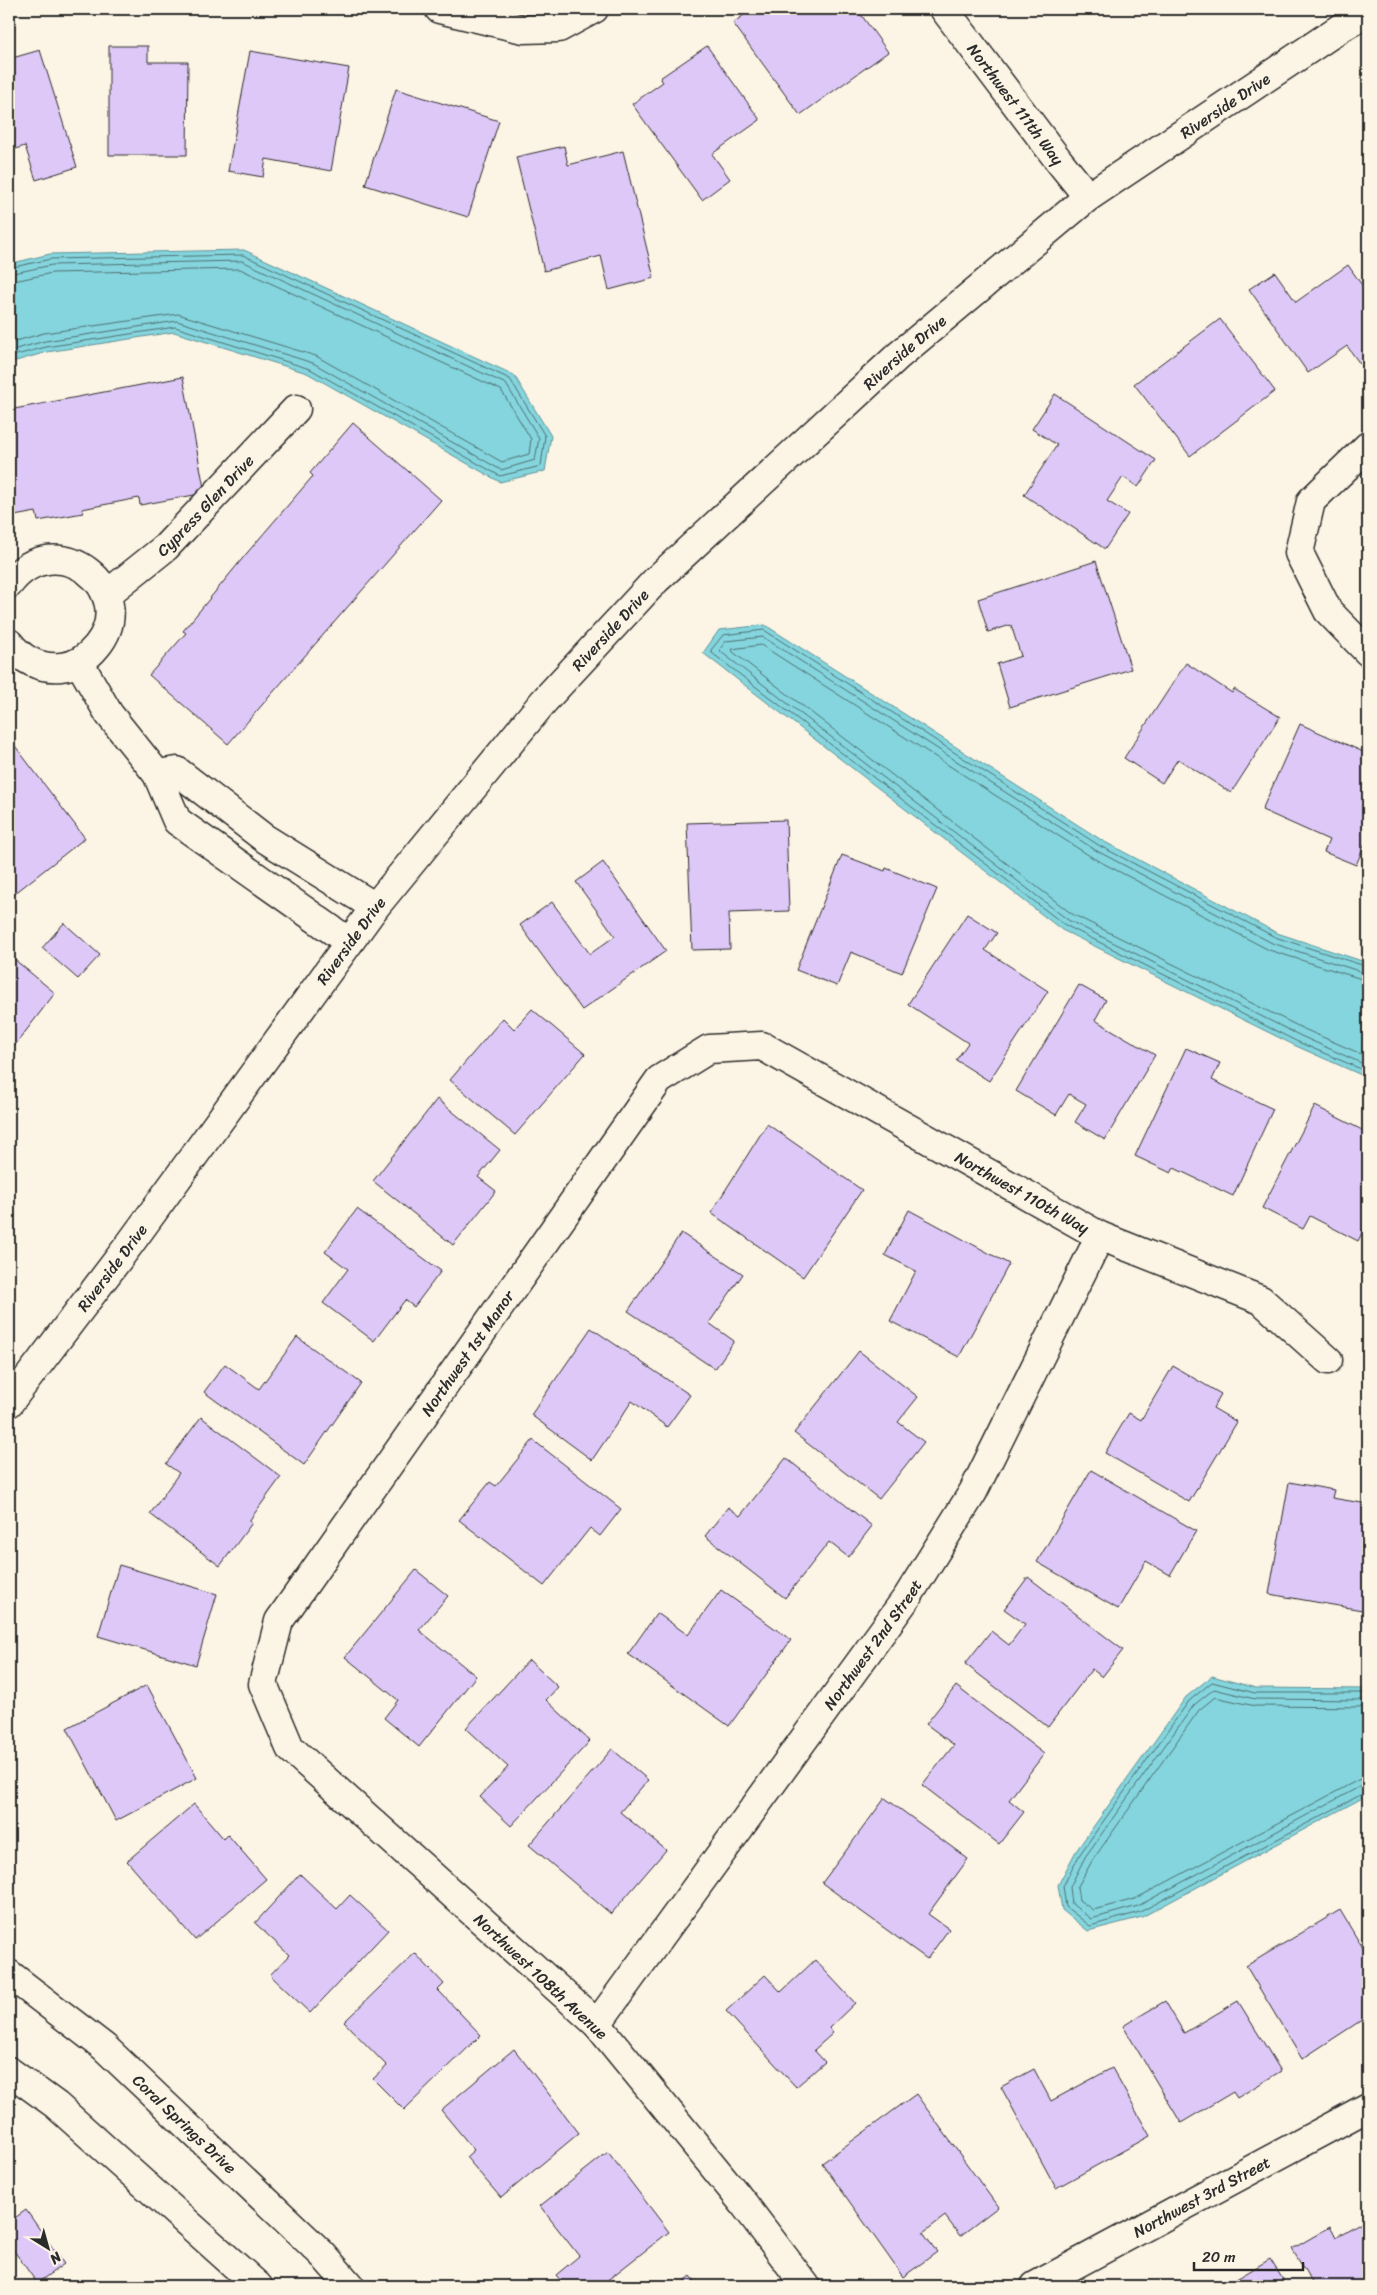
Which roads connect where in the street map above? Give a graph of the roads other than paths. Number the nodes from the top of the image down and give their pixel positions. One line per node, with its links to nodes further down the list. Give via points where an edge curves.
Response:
1 (439, 9): 2 (street, via 523,29 559,28)
2 (594, 9)
3 (944, 9): 5 (street, Northwest 111th Way)
4 (1368, 12): 5 (street, Riverside Drive)
5 (1088, 197): 14 (street, Riverside Drive, via 898,356 656,580 544,701)
6 (296, 409): 9 (street, Cypress Glen Drive, via 166,547)
7 (1368, 446): 11 (street, via 1311,501 1299,553 1328,611)
8 (9, 584): 9 (street, via 17,573 32,563 68,560 84,567 98,580)
9 (106, 595): 12 (street, via 109,611 102,640)
10 (9, 643): 12 (street, via 30,662 46,667 64,667)
11 (1368, 652)
12 (79, 662): 13 (street, via 108,714)
13 (157, 774): 14 (street, via 177,771 264,838); 15 (street, via 177,821)
14 (375, 906): 15 (street, Riverside Drive)
15 (349, 942): 19 (street, Riverside Drive, via 135,1237)
16 (709, 1049): 17 (street, Northwest 110th Way, via 762,1046); 20 (street, Northwest 1st Manor, via 659,1080 279,1622)
17 (1100, 1236): 18 (street, Northwest 110th Way, via 1261,1300); 22 (street, Northwest 2nd Street, via 973,1492 908,1596)
18 (1328, 1360)
19 (9, 1403)
20 (263, 1684): 22 (street, Northwest 108th Avenue, via 290,1748)
21 (9, 1974): 26 (street, Coral Springs Drive, via 104,2047 322,2254)
22 (597, 2024): 27 (street, Northwest 108th Avenue, via 744,2204)
23 (9, 2071): 25 (street, via 56,2105)
24 (1368, 2107): 28 (street, Northwest 3rd Street)
25 (258, 2286)
26 (350, 2286)
27 (806, 2286)
28 (1035, 2286)

